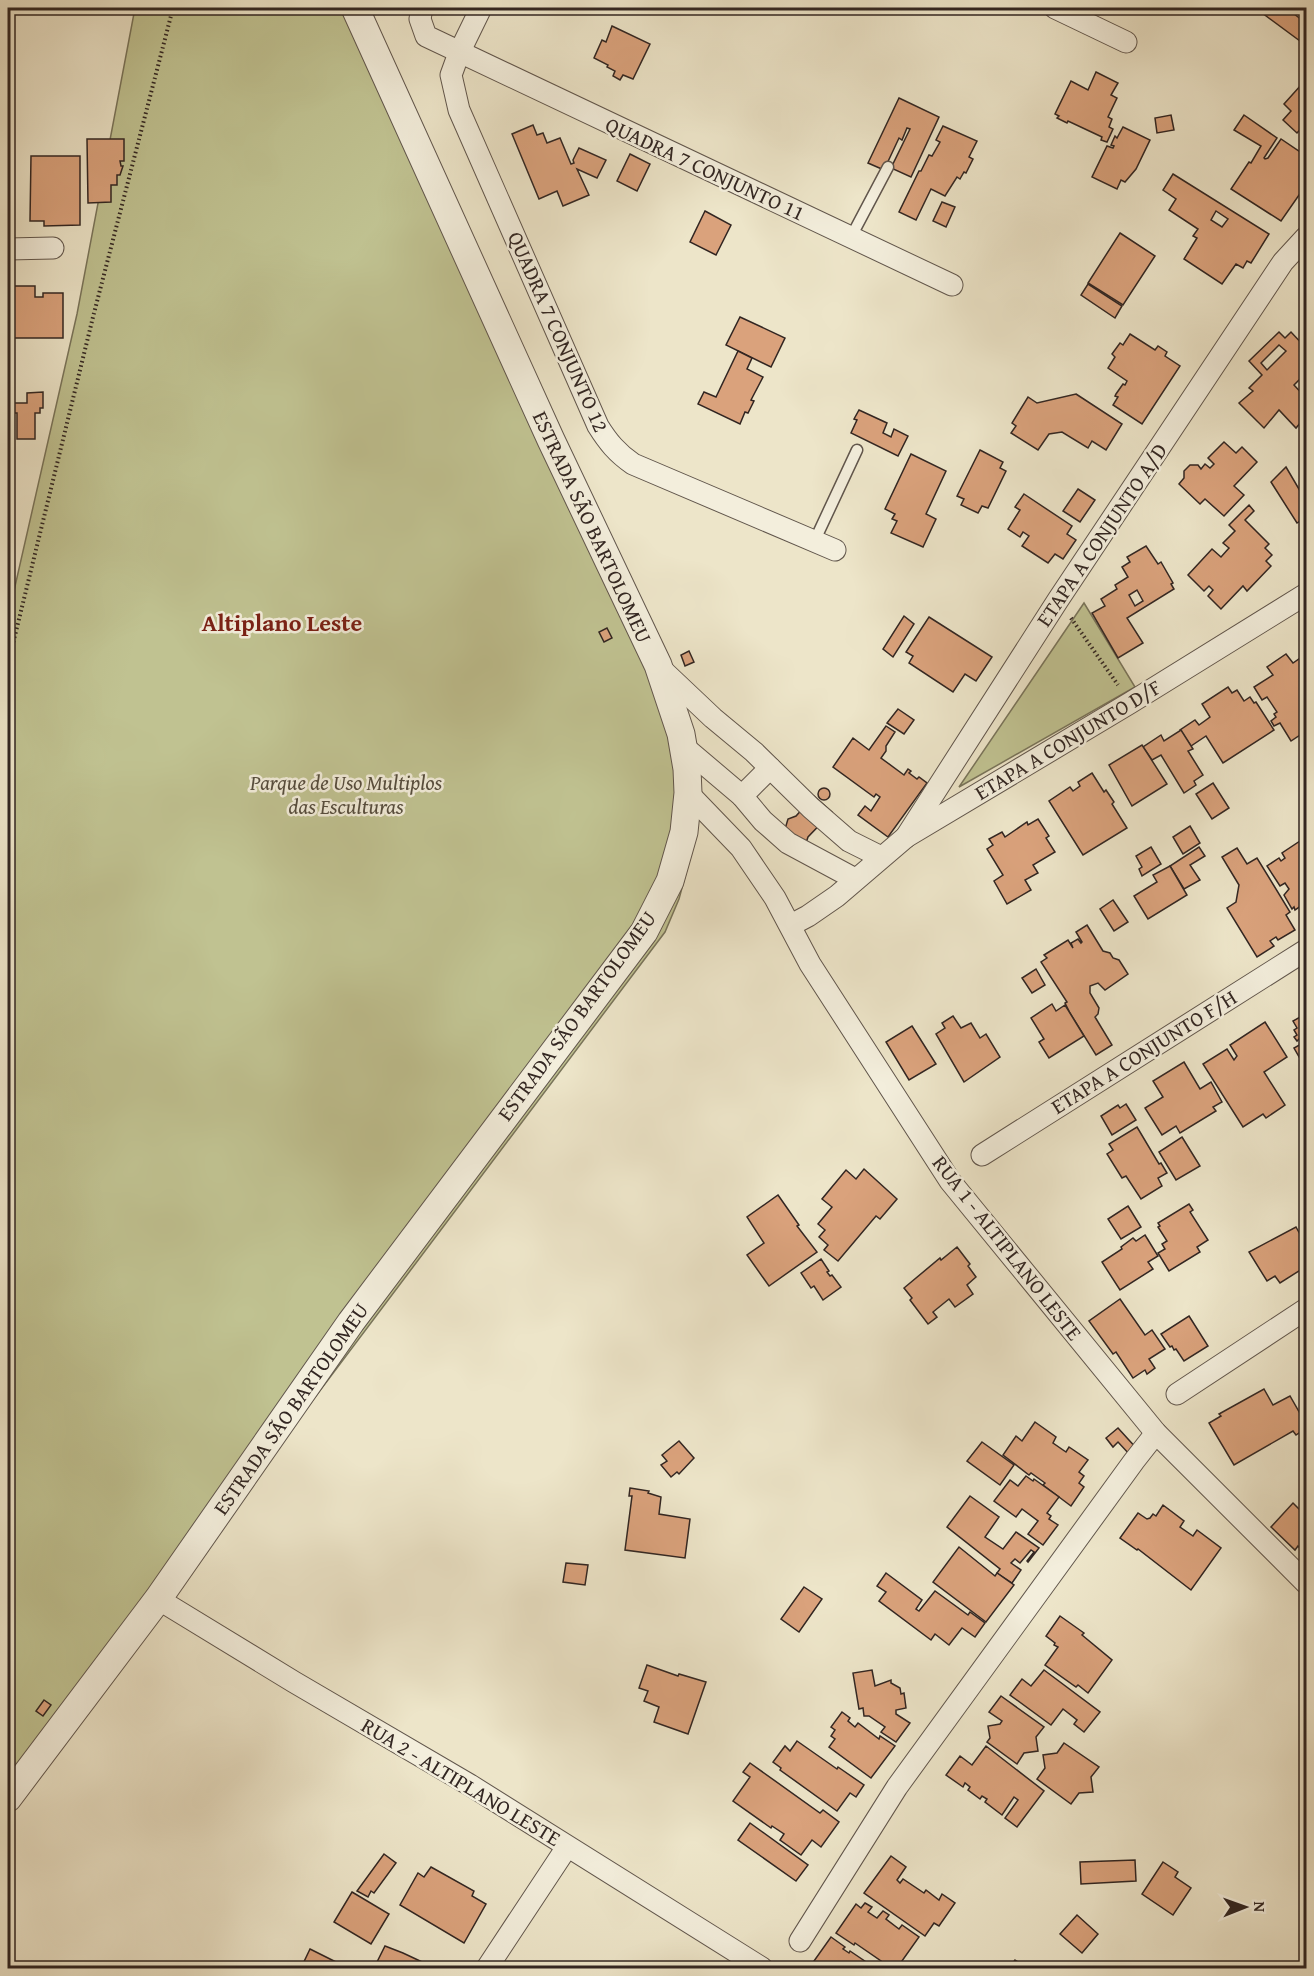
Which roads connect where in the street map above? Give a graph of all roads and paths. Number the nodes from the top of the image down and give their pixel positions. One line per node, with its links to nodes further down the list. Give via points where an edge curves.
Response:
1 (173, 8): 19 (path)
2 (354, 8): 20 (street, ESTRADA SÃO BARTOLOMEU)
3 (422, 8): 7 (street, QUADRA 7 CONJUNTO 11, via 420,19 426,36)
4 (481, 8): 7 (street, QUADRA 7 CONJUNTO 12)
5 (1055, 8): 6 (street)
6 (1126, 42)
7 (459, 53): 9 (street, QUADRA 7 CONJUNTO 11); 15 (street, QUADRA 7 CONJUNTO 12, via 451,75 459,110 608,442 633,464)
8 (888, 167): 9 (lane)
9 (851, 237): 13 (street, QUADRA 7 CONJUNTO 11)
10 (1306, 237): 18 (street, ETAPA A CONJUNTO A/D, via 1283,262)
11 (53, 248): 12 (street)
12 (8, 249)
13 (951, 285)
14 (857, 450): 15 (lane)
15 (814, 540): 16 (street, QUADRA 7 CONJUNTO 12)
16 (835, 550)
17 (1306, 594): 21 (street, ETAPA A CONJUNTO D/F)
18 (1058, 600): 21 (path); 27 (street, ETAPA A CONJUNTO A/D)
19 (8, 664)
20 (658, 665): 22 (street); 23 (street, ESTRADA SÃO BARTOLOMEU)
21 (1130, 703): 27 (street, ETAPA A CONJUNTO D/F)
22 (713, 718): 23 (street, via 695,725); 24 (street)
23 (682, 740): 25 (street, ESTRADA SÃO BARTOLOMEU); 26 (street)
24 (771, 768): 26 (street); 28 (street, via 849,841)
25 (688, 793): 30 (street, RUA 1 - ALTIPLANO LESTE, via 741,848); 37 (street, ESTRADA SÃO BARTOLOMEU, via 678,857 644,932 351,1322)
26 (742, 796): 29 (street, via 788,843)
27 (906, 837): 28 (street, ETAPA A CONJUNTO D/F)
28 (881, 857): 29 (street, ETAPA A CONJUNTO D/F)
29 (855, 879): 30 (street, ETAPA A CONJUNTO D/F, via 837,896)
30 (790, 925): 35 (street, RUA 1 - ALTIPLANO LESTE, via 810,964 950,1181)
31 (1306, 950): 32 (street, ETAPA A CONJUNTO F/H)
32 (982, 1155)
33 (1306, 1310): 34 (street)
34 (1177, 1394)
35 (1156, 1433): 36 (street, RUA 1 - ALTIPLANO LESTE); 40 (street, via 897,1787)
36 (1306, 1583)
37 (158, 1599): 38 (street, ESTRADA SÃO BARTOLOMEU); 39 (street, RUA 2 - ALTIPLANO LESTE)
38 (8, 1798)
39 (567, 1847): 41 (street); 42 (street, RUA 2 - ALTIPLANO LESTE)
40 (800, 1941)
41 (487, 1968)
42 (762, 1968)

